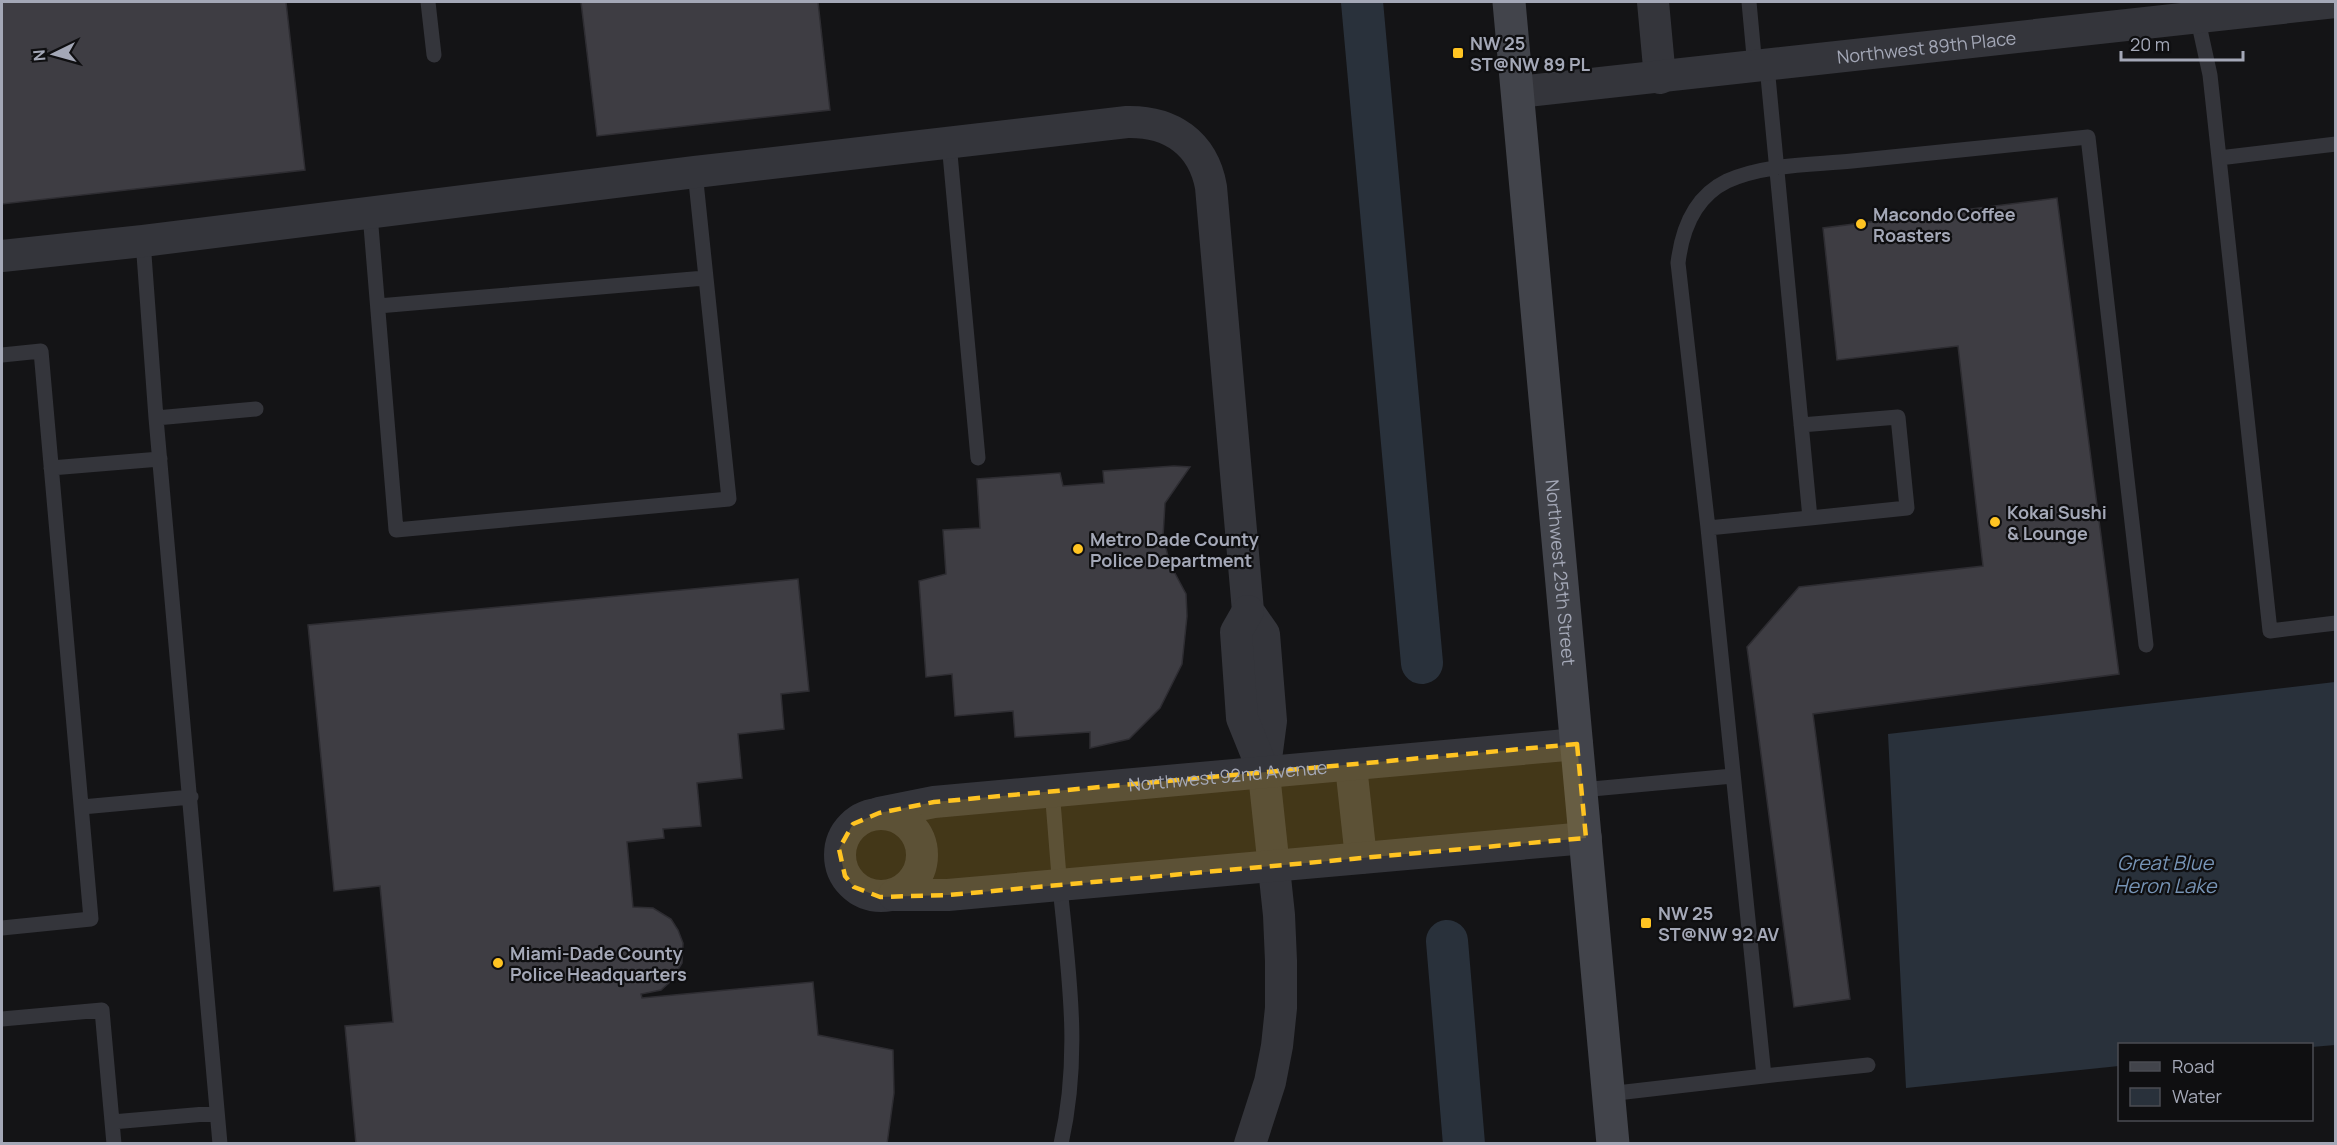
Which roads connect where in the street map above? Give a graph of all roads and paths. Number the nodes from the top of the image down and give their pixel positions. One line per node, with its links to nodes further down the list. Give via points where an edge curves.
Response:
1 (428, 2): 7 (lane)
2 (1509, 2): 10 (main road, Northwest 25th Street)
3 (1653, 2): 9 (street)
4 (1749, 2): 8 (lane)
5 (2336, 2): 6 (street, Northwest 89th Place)
6 (2196, 10): 8 (street, Northwest 89th Place); 13 (lane, via 2211,75)
7 (434, 55)
8 (1761, 66): 9 (street, Northwest 89th Place); 14 (lane)
9 (1660, 78): 10 (street, Northwest 89th Place)
10 (1518, 92): 32 (main road, Northwest 25th Street)
11 (949, 143): 15 (street); 25 (lane); 34 (street, via 1139,122 1177,133 1202,159 1211,187 1248,611 1236,632 1242,718)
12 (2336, 144): 13 (lane)
13 (2219, 158): 30 (lane, via 2270,631)
14 (1777, 169): 24 (lane); 29 (lane, via 1727,182 1706,196 1690,215 1681,238 1678,263); 31 (lane, via 2088,136)
15 (695, 172): 16 (street); 19 (lane)
16 (370, 214): 17 (street); 20 (lane)
17 (143, 241): 18 (street); 23 (lane)
18 (2, 256)
19 (705, 278): 20 (lane); 20 (lane, via 729,499 396,530)
20 (378, 306)
21 (2, 355): 27 (lane, via 41,351)
22 (256, 409): 23 (lane)
23 (156, 418): 26 (lane)
24 (1801, 425): 28 (lane); 28 (lane, via 1898,417 1907,508)
25 (978, 458)
26 (160, 459): 27 (lane); 38 (lane)
27 (51, 468): 39 (lane)
28 (1810, 518): 29 (lane)
29 (1707, 528): 35 (lane)
30 (2336, 623)
31 (2146, 645)
32 (1577, 744): 33 (street, Northwest 92nd Avenue); 36 (main road, Northwest 25th Street)
33 (1351, 766): 34 (street, Northwest 92nd Avenue); 42 (street)
34 (1264, 774): 37 (street, Northwest 92nd Avenue); 43 (street)
35 (1733, 776): 36 (lane); 49 (lane)
36 (1581, 790): 41 (main road, Northwest 25th Street)
37 (1052, 791): 40 (street, Northwest 92nd Avenue, via 934,802); 44 (lane)
38 (191, 797): 39 (lane); 51 (lane)
39 (82, 807): 46 (lane, via 91,919)
40 (879, 813): 45 (street, via 904,820 914,829 923,854 915,879); 45 (street, via 865,816 844,835 840,863 845,876 860,891 880,897)
41 (1586, 838): 42 (street); 50 (main road, Northwest 25th Street)
42 (1361, 858): 43 (street)
43 (1272, 866): 44 (street); 56 (street, via 1279,915 1281,1008 1270,1083)
44 (1060, 885): 45 (street, via 948,895); 55 (lane, via 1073,1017 1073,1066)
45 (894, 895)
46 (2, 928)
47 (2, 1019): 52 (lane, via 102,1010)
48 (1868, 1065): 49 (lane)
49 (1764, 1076): 50 (lane)
50 (1608, 1094): 57 (main road, Northwest 25th Street)
51 (217, 1113): 52 (lane); 54 (lane)
52 (112, 1122): 53 (lane)
53 (114, 1143)
54 (220, 1143)
55 (1061, 1143)
56 (1250, 1143)
57 (1613, 1143)

